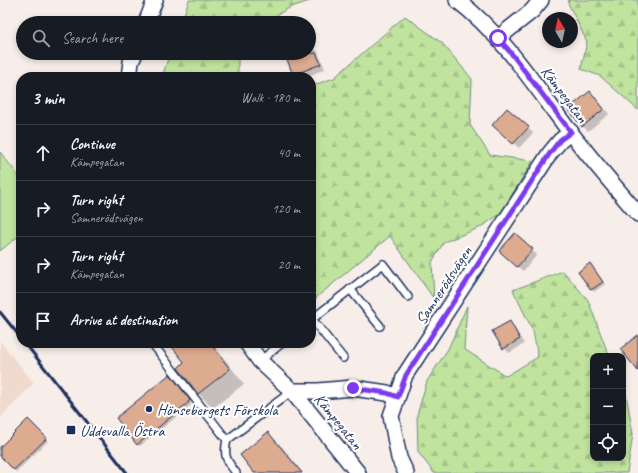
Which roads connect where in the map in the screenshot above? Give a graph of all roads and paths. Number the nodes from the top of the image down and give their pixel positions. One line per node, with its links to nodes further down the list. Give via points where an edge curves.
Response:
1 (155, 0): 4 (street)
2 (457, 0): 5 (street, Kämpegatan, via 473,12)
3 (541, 0): 5 (street, via 532,11)
4 (149, 16)
5 (498, 38): 8 (street, Kämpegatan)
6 (132, 60): 7 (street)
7 (130, 72)
8 (571, 132): 9 (street, Kämpegatan); 21 (street, Samnerödsvägen, via 560,140 546,160 406,375)
9 (638, 214)
10 (350, 289): 11 (lane, via 383,264); 12 (lane); 14 (lane)
11 (408, 297)
12 (316, 317)
13 (316, 325): 18 (lane)
14 (380, 326)
15 (156, 348): 22 (lane)
16 (250, 348): 19 (street, Kämpegatan)
17 (276, 348): 19 (lane)
18 (343, 358)
19 (260, 361): 20 (street, Kämpegatan)
20 (292, 391): 21 (street, Kämpegatan, via 353,388); 22 (lane); 24 (street, Kämpegatan)
21 (398, 397): 25 (street, Samnerödsvägen, via 391,416 398,458)
22 (227, 440): 23 (lane, via 227,460)
23 (236, 473)
24 (358, 473)
25 (406, 473)

